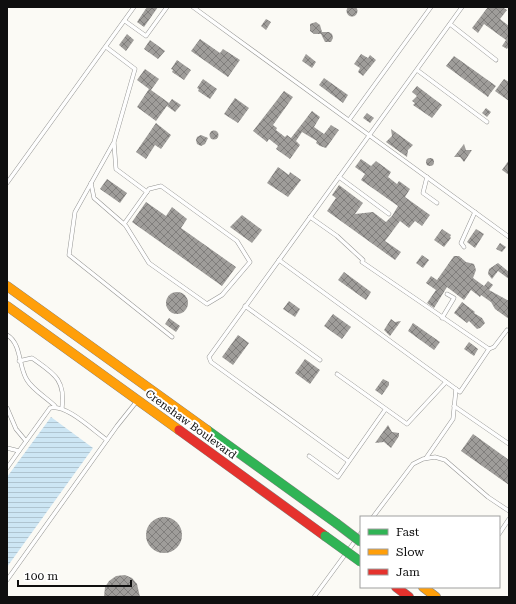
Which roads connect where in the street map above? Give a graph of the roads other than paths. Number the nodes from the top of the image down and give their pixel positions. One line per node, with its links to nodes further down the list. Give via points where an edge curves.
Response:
1 (134, 7): 6 (lane)
2 (167, 7): 6 (lane, via 146,36)
3 (193, 7): 11 (lane)
4 (431, 7): 11 (lane)
5 (462, 7): 7 (lane)
6 (125, 21): 8 (lane)
7 (450, 24): 9 (lane); 10 (lane)
8 (106, 47): 14 (lane, via 135,69); 17 (lane)
9 (496, 60)
10 (417, 70): 12 (lane); 13 (lane)
11 (349, 120): 13 (lane)
12 (487, 122)
13 (370, 135): 15 (lane); 16 (lane)
14 (114, 142): 18 (lane); 19 (lane, via 116,169)
15 (339, 177): 22 (lane); 23 (lane)
16 (427, 177): 20 (lane, via 423,193); 21 (lane)
17 (7, 183)
18 (91, 183): 24 (lane, via 94,198); 35 (lane, via 74,212 69,256)
19 (147, 192): 24 (lane); 24 (lane, via 161,186 238,240 250,262 222,295 206,304 149,263)
20 (437, 203)
21 (475, 212): 25 (lane); 26 (lane, via 461,243)
22 (389, 214)
23 (310, 217): 27 (lane); 32 (lane, via 337,236 363,260 362,262)
24 (124, 224)
25 (509, 237)
26 (464, 246)
27 (279, 260): 31 (lane); 40 (lane)
28 (7, 286): 62 (main road, Crenshaw Boulevard, bridge)
29 (447, 294): 32 (lane, via 454,298)
30 (7, 306): 42 (main road, Crenshaw Boulevard)
31 (245, 306): 37 (lane); 55 (lane, via 210,354 209,360)
32 (442, 318): 36 (lane)
33 (506, 330): 36 (lane, via 494,347)
34 (7, 335): 38 (lane, via 16,342)
35 (172, 337)
36 (488, 349): 41 (lane, via 460,392)
37 (320, 360)
38 (19, 361): 43 (lane, via 27,380); 46 (lane, via 32,358 57,376 64,395)
39 (337, 374): 47 (lane)
40 (446, 382): 41 (lane); 47 (lane, via 406,424)
41 (456, 389): 44 (lane)
42 (138, 400): 48 (lane); 63 (main road, Crenshaw Boulevard, bridge)
43 (55, 406): 46 (lane); 49 (lane, via 50,408)
44 (454, 406): 50 (lane); 54 (lane, via 453,419)
45 (7, 408): 49 (lane, via 16,429)
46 (62, 408): 48 (lane)
47 (385, 410): 55 (lane)
48 (107, 440): 64 (lane)
49 (26, 441): 52 (lane)
50 (509, 444)
51 (7, 448): 52 (lane)
52 (19, 451): 56 (lane)
53 (309, 456): 55 (lane, via 338,477)
54 (426, 458): 57 (lane, via 445,460 488,497); 58 (lane, via 413,464)
55 (348, 461)
56 (7, 468)
57 (509, 511)
58 (373, 516)
59 (509, 519): 60 (lane)
60 (500, 532)
61 (360, 534): 67 (lane)
62 (360, 541)
63 (360, 561)
64 (7, 580)
65 (397, 588): 68 (main road)
66 (424, 588): 69 (main road)
67 (314, 597)
68 (409, 597)
69 (436, 597)

